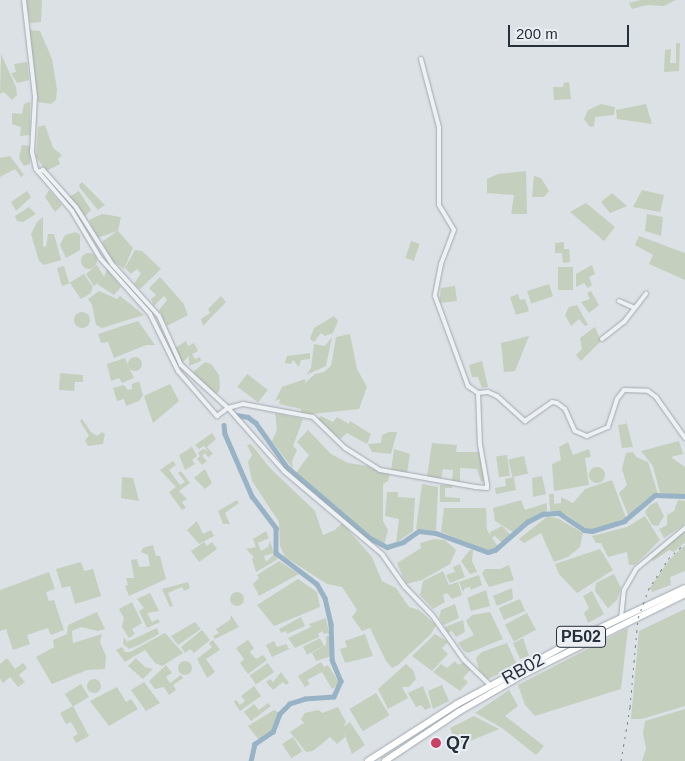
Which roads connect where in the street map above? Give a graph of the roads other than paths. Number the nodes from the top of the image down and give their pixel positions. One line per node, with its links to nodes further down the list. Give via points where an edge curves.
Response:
1 (24, 0): 6 (street, via 35,98 32,152 40,171 72,212 100,258)
2 (421, 59): 8 (street, via 440,127 439,204 454,230 441,264 435,296 469,389)
3 (646, 294): 5 (street)
4 (619, 301): 5 (street)
5 (635, 308): 7 (street)
6 (153, 312): 9 (street, via 181,365); 9 (street, via 178,371 217,416)
7 (602, 339)
8 (478, 393): 9 (street, via 480,444 487,488 439,483 380,470 345,448 313,417 243,404); 10 (street, via 488,392 497,396 525,421 552,402 557,403 565,409 575,431 587,436 608,427 617,399 624,390 648,391 656,397)
9 (228, 408): 15 (street, via 284,471 383,555 464,660)
10 (685, 438)
11 (685, 528): 14 (street, via 636,569 624,590)
12 (685, 588): 14 (highway, RB02 / РБ02)
13 (685, 594): 17 (highway, RB02 / РБ02, via 587,641 481,700)
14 (621, 618): 15 (highway, RB02 / РБ02)
15 (492, 686): 16 (highway, RB02 / РБ02, via 424,724)
16 (368, 761)
17 (385, 761)

